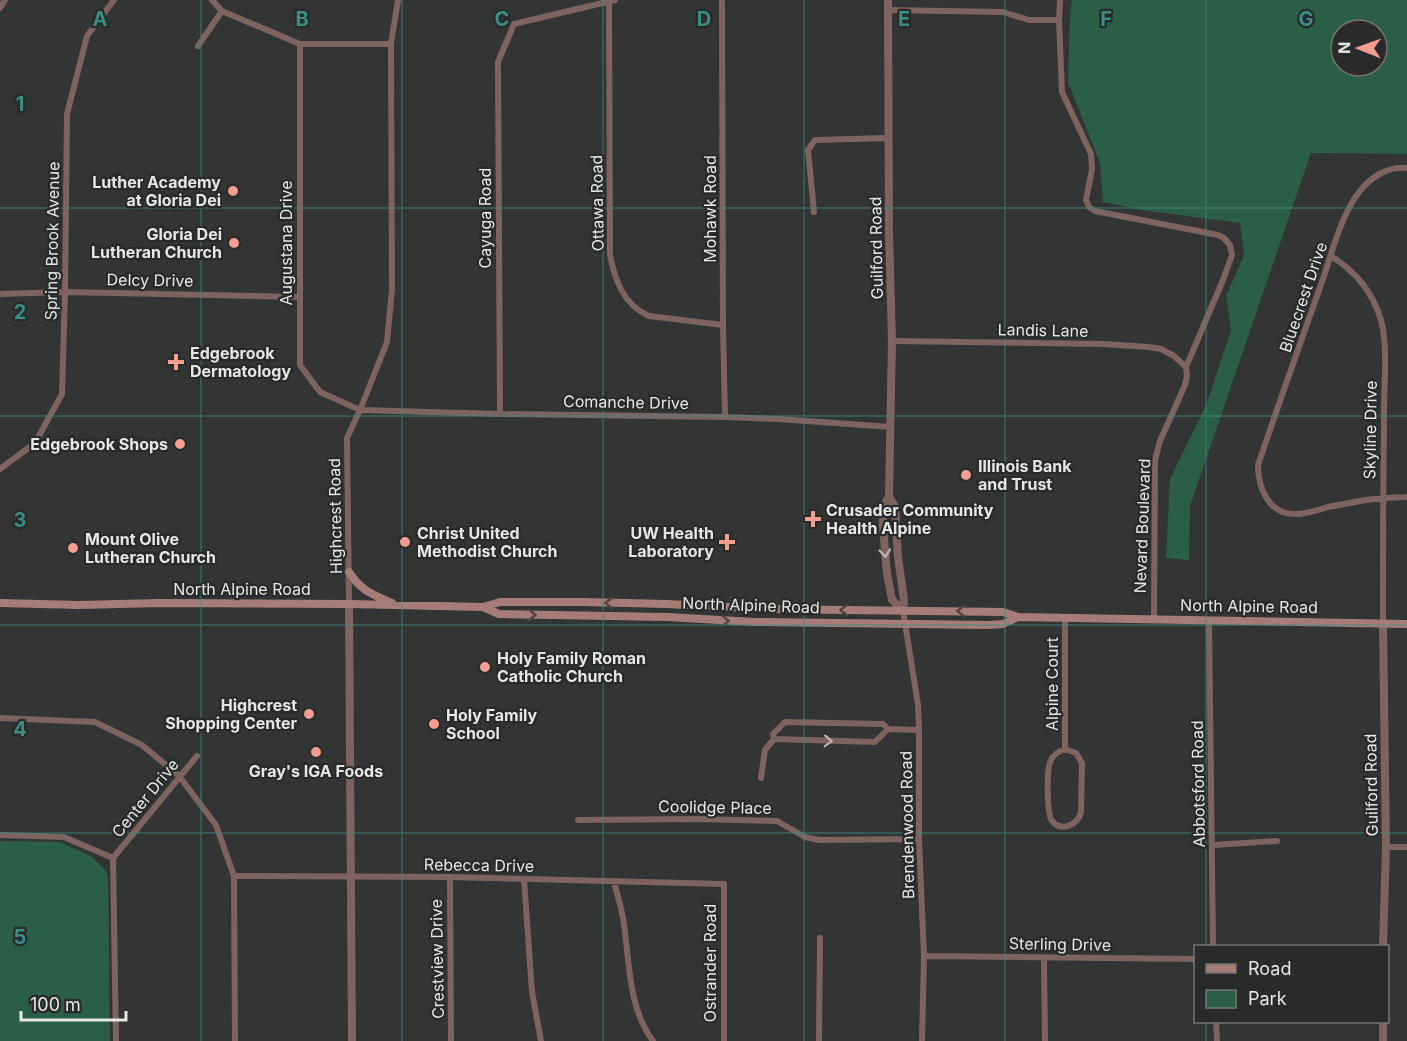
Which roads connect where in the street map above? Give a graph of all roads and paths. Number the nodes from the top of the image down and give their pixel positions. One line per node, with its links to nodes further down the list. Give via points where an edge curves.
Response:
1 (5, 0): 10 (street)
2 (114, 0): 21 (street, Spring Brook Avenue, via 87,36 67,114)
3 (212, 0): 12 (street)
4 (398, 0): 15 (street, Highcrest Road)
5 (615, 0): 9 (street)
6 (722, 0): 24 (street, Mohawk Road)
7 (888, 0): 11 (street, Guilford Road)
8 (1059, 0): 13 (street)
9 (609, 1): 24 (street, Ottawa Road, via 610,255 614,273 627,300 640,312); 28 (street, Cayuga Road, via 514,24 498,62)
10 (0, 8)
11 (888, 10): 13 (street, via 1003,12 1029,20); 17 (street, Guilford Road)
12 (222, 11): 14 (street); 16 (street)
13 (1059, 20): 26 (street, Nevard Boulevard, via 1062,92 1091,154 1086,200 1089,207 1218,235 1230,245 1232,255 1223,280)
14 (300, 44): 15 (street); 23 (street, Augustana Drive)
15 (391, 44): 27 (street, Highcrest Road, via 392,289 387,342)
16 (198, 46)
17 (888, 138): 19 (street, via 814,140 808,150); 25 (street, Guilford Road)
18 (1407, 168): 20 (street, Bluecrest Drive, via 1379,174 1360,190 1351,203)
19 (814, 212)
20 (1331, 256): 34 (street, Skyline Drive, via 1358,277 1376,306 1383,329); 34 (street, Bluecrest Drive, via 1258,465 1258,478 1268,501 1287,513)
21 (65, 292): 22 (street, Delcy Drive); 23 (street, Delcy Drive); 31 (street, Spring Brook Avenue, via 62,394 35,443)
22 (0, 294)
23 (299, 297): 27 (street, Augustana Drive, via 300,365 320,392)
24 (723, 325): 29 (street, Mohawk Road)
25 (892, 341): 26 (street, Landis Lane, via 1149,347 1174,356); 30 (street, Guilford Road)
26 (1186, 367): 43 (street, Nevard Boulevard, via 1185,386 1155,460)
27 (360, 410): 28 (street, Comanche Drive); 35 (street, Highcrest Road, via 347,438)
28 (500, 414): 29 (street, Comanche Drive)
29 (725, 417): 30 (street, Comanche Drive)
30 (891, 427): 32 (street, Guilford Road)
31 (0, 469)
32 (889, 496): 40 (street, Guilford Road, via 895,507); 40 (street, Guilford Road, one-way to 40, via 884,508 887,573 892,600)
33 (1407, 497): 34 (street)
34 (1383, 498): 45 (street, Skyline Drive)
35 (349, 572): 37 (street, Highcrest Road); 38 (main road, via 359,586)
36 (0, 603): 37 (main road, North Alpine Road)
37 (349, 604): 38 (main road, North Alpine Road); 65 (street, Highcrest Road)
38 (398, 605): 39 (main road, North Alpine Road)
39 (483, 607): 40 (main road, North Alpine Road, one-way to 39, via 583,602 500,602); 46 (main road, North Alpine Road, one-way to 46, via 499,614)
40 (903, 610): 41 (main road, North Alpine Road, one-way to 40, via 1003,612); 46 (street, Brendenwood Road)
41 (1018, 617): 42 (main road, North Alpine Road); 46 (main road, North Alpine Road, via 1003,624)
42 (1065, 618): 43 (main road, North Alpine Road); 52 (street, Alpine Court)
43 (1154, 620): 44 (main road, North Alpine Road)
44 (1209, 621): 45 (main road, North Alpine Road); 60 (street, Abbotsford Road)
45 (1383, 623): 47 (main road, North Alpine Road); 61 (street, Guilford Road)
46 (905, 624): 50 (street, Brendenwood Road)
47 (1407, 624)
48 (0, 718): 54 (street, via 95,722 142,745)
49 (888, 729): 50 (street); 51 (street, one-way to 49, via 875,742); 51 (street, via 883,724 785,722 773,734)
50 (919, 730): 58 (street, Brendenwood Road)
51 (774, 739): 55 (street, via 765,750)
52 (1065, 749): 52 (street, Alpine Court, via 1049,765 1049,813 1053,822 1062,826 1074,824 1081,812 1082,763 1076,753)
53 (197, 756): 54 (street, Center Drive)
54 (179, 776): 63 (street, Center Drive); 64 (street, via 216,825)
55 (760, 778)
56 (578, 820): 58 (street, Coolidge Place, via 777,820 805,837 819,840)
57 (0, 835): 63 (street, via 64,837)
58 (919, 839): 73 (street, Brendenwood Road)
59 (1277, 841): 60 (street)
60 (1213, 845): 71 (street, Abbotsford Road)
61 (1386, 847): 62 (street); 72 (street, Guilford Road)
62 (1407, 847)
63 (113, 858): 78 (street)
64 (234, 876): 65 (street, Rebecca Drive); 79 (street)
65 (351, 876): 66 (street, Rebecca Drive); 80 (street, Highcrest Road)
66 (450, 877): 67 (street, Rebecca Drive); 81 (street, Crestview Drive)
67 (524, 879): 68 (street, Rebecca Drive); 82 (street, via 532,992)
68 (614, 882): 69 (street, Rebecca Drive); 83 (street, via 623,917 629,978)
69 (724, 884): 84 (street, Ostrander Road)
70 (820, 938): 85 (street)
71 (1213, 945)
72 (1383, 945)
73 (924, 956): 74 (street, Sterling Drive); 86 (street, Brendenwood Road)
74 (1044, 958): 75 (street, Sterling Drive); 87 (street)
75 (1194, 959)
76 (1216, 1023): 88 (street)
77 (1383, 1023): 89 (street)
78 (116, 1041)
79 (235, 1041)
80 (352, 1041)
81 (451, 1041)
82 (541, 1041)
83 (653, 1041)
84 (724, 1041)
85 (819, 1041)
86 (922, 1041)
87 (1045, 1041)
88 (1217, 1041)
89 (1383, 1041)

